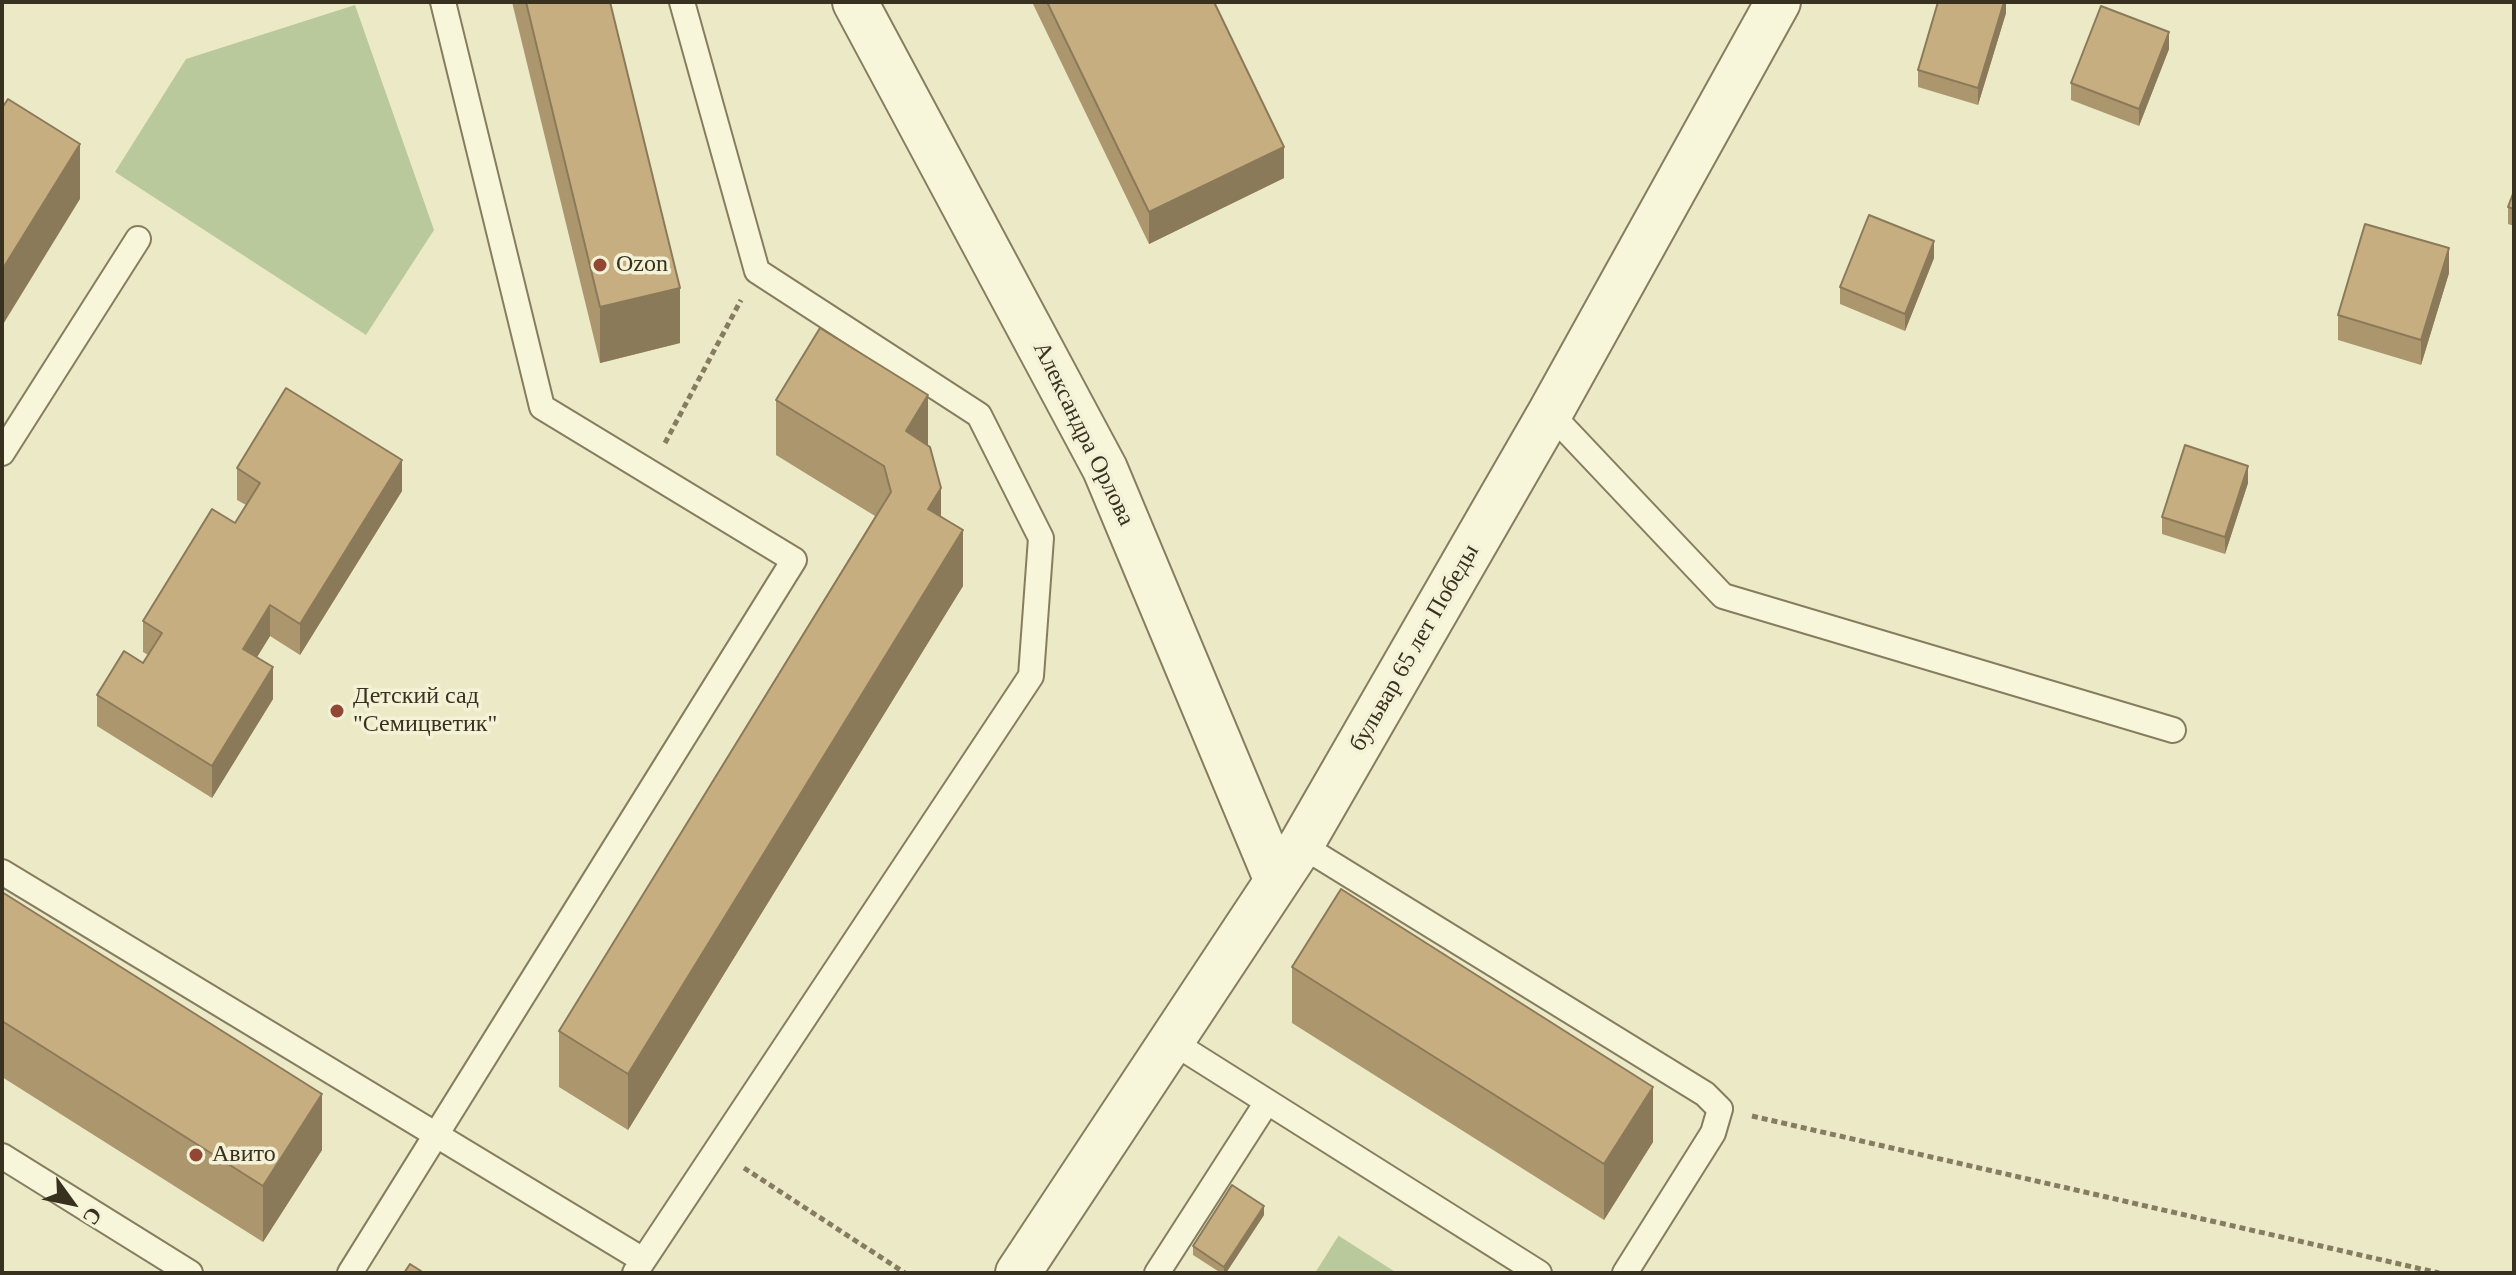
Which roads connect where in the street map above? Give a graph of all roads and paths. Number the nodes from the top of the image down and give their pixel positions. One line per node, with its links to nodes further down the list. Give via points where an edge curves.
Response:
1 (443, 2): 9 (lane, via 542,407)
2 (682, 2): 6 (lane)
3 (855, 2): 13 (street, Александра Орлова, via 1105,469)
4 (1778, 2): 7 (street, бульвар 65 лет Победы)
5 (138, 239): 8 (lane)
6 (757, 271): 9 (path); 18 (lane, via 979,415 1041,538 1031,676)
7 (1550, 413): 10 (lane, via 1723,596); 11 (street, бульвар 65 лет Победы)
8 (2, 453)
9 (649, 472): 17 (lane, via 794,560)
10 (2173, 730)
11 (1301, 845): 13 (street, бульвар 65 лет Победы); 16 (lane, via 1705,1094)
12 (2, 872): 17 (lane)
13 (1277, 881): 14 (street, бульвар 65 лет Победы)
14 (1171, 1041): 15 (lane); 24 (street, бульвар 65 лет Победы)
15 (1267, 1102): 25 (lane); 26 (lane)
16 (1720, 1109): 27 (lane, via 1713,1133); 28 (path)
17 (436, 1135): 20 (lane); 22 (lane)
18 (716, 1150): 20 (lane); 23 (path)
19 (2, 1156): 21 (lane)
20 (639, 1266)
21 (190, 1273)
22 (350, 1273)
23 (905, 1273)
24 (1018, 1273)
25 (1157, 1273)
26 (1539, 1273)
27 (1625, 1273)
28 (2439, 1273)

